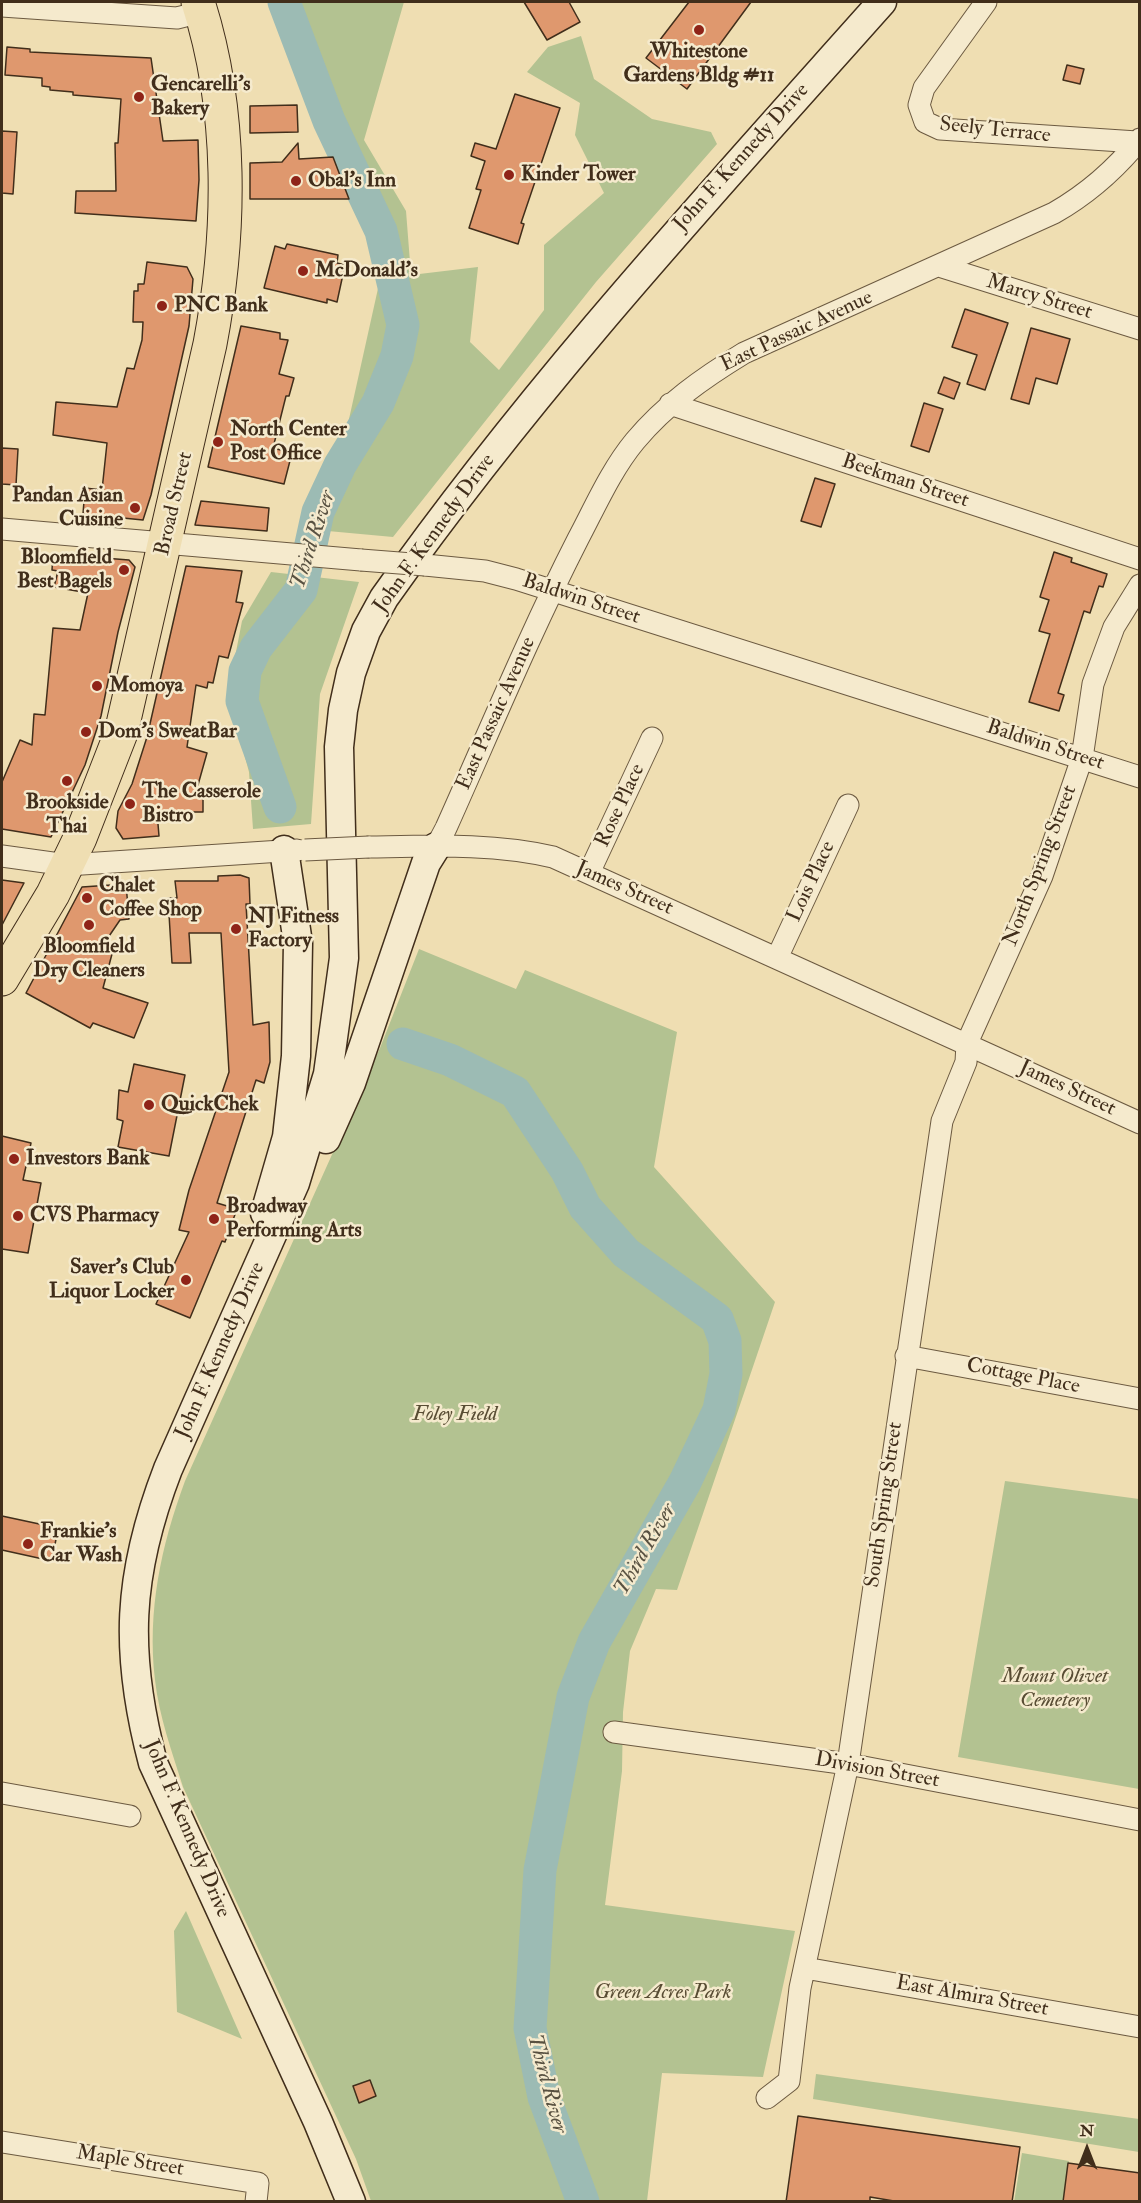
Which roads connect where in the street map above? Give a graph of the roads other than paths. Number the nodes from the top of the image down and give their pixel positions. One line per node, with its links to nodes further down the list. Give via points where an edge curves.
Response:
1 (860, 2): 28 (main road, John F. Kennedy Drive, via 563,339 399,549 351,624 335,668 322,746 326,906 321,1014 301,1122)
2 (882, 2): 29 (main road, John F. Kennedy Drive, via 598,322 412,559 366,631 351,673 339,747 344,958 328,1074 295,1183)
3 (987, 2): 6 (street, Seely Terrace, via 924,88 919,105 925,122 940,129)
4 (2, 6): 5 (street, via 177,18)
5 (200, 7): 11 (main road, Broad Street, via 219,86 225,223 210,344)
6 (1138, 140): 7 (street, East Passaic Avenue, via 1108,175 1083,196)
7 (939, 266): 8 (street, Marcy Street); 9 (street, East Passaic Avenue, via 744,353)
8 (1140, 329)
9 (670, 404): 12 (street, Beekman Street); 14 (street, East Passaic Avenue, via 622,460)
10 (2, 529): 11 (street, Baldwin Street)
11 (166, 544): 14 (street, Baldwin Street, bridge, via 485,571); 22 (main road, Broad Street, via 121,733)
12 (1140, 558)
13 (1140, 585): 16 (street, North Spring Street, via 1114,627 1093,684)
14 (552, 591): 16 (street, Baldwin Street); 19 (street, East Passaic Avenue)
15 (652, 738): 23 (street, Rose Place)
16 (1082, 758): 17 (street, Baldwin Street); 26 (street, North Spring Street, via 1042,876)
17 (1140, 777)
18 (848, 805): 24 (street, Lois Place)
19 (436, 847): 20 (street, James Street, bridge); 23 (street, James Street, via 529,852 553,857); 29 (main road, via 426,863 351,1083 282,1238)
20 (295, 850): 22 (street, James Street); 28 (main road, via 296,1056 287,1137)
21 (2, 856): 22 (street, James Street)
22 (66, 865): 25 (main road, Broad Street)
23 (589, 873): 24 (street, James Street)
24 (777, 958): 26 (street, James Street)
25 (2, 979)
26 (967, 1043): 27 (street, James Street); 30 (street, South Spring Street, via 966,1062 942,1121)
27 (1140, 1123)
28 (255, 1244): 42 (main road, John F. Kennedy Drive, via 152,1463 135,1510 125,1546 114,1626 118,1680 137,1768)
29 (238, 1315): 43 (main road, John F. Kennedy Drive, via 151,1515 135,1595 135,1678 153,1763)
30 (906, 1356): 31 (street, Cottage Place); 33 (street, South Spring Street)
31 (1140, 1399)
32 (614, 1732): 33 (street, Division Street)
33 (848, 1764): 36 (street, Division Street); 37 (street, South Spring Street)
34 (2, 1793): 35 (street)
35 (130, 1816)
36 (1140, 1820)
37 (805, 1968): 38 (street, East Almira Street); 39 (street, South Spring Street, via 789,2081)
38 (1140, 2026)
39 (767, 2098)
40 (2, 2142): 41 (street, Maple Street)
41 (257, 2192)
42 (333, 2202)
43 (351, 2202)

